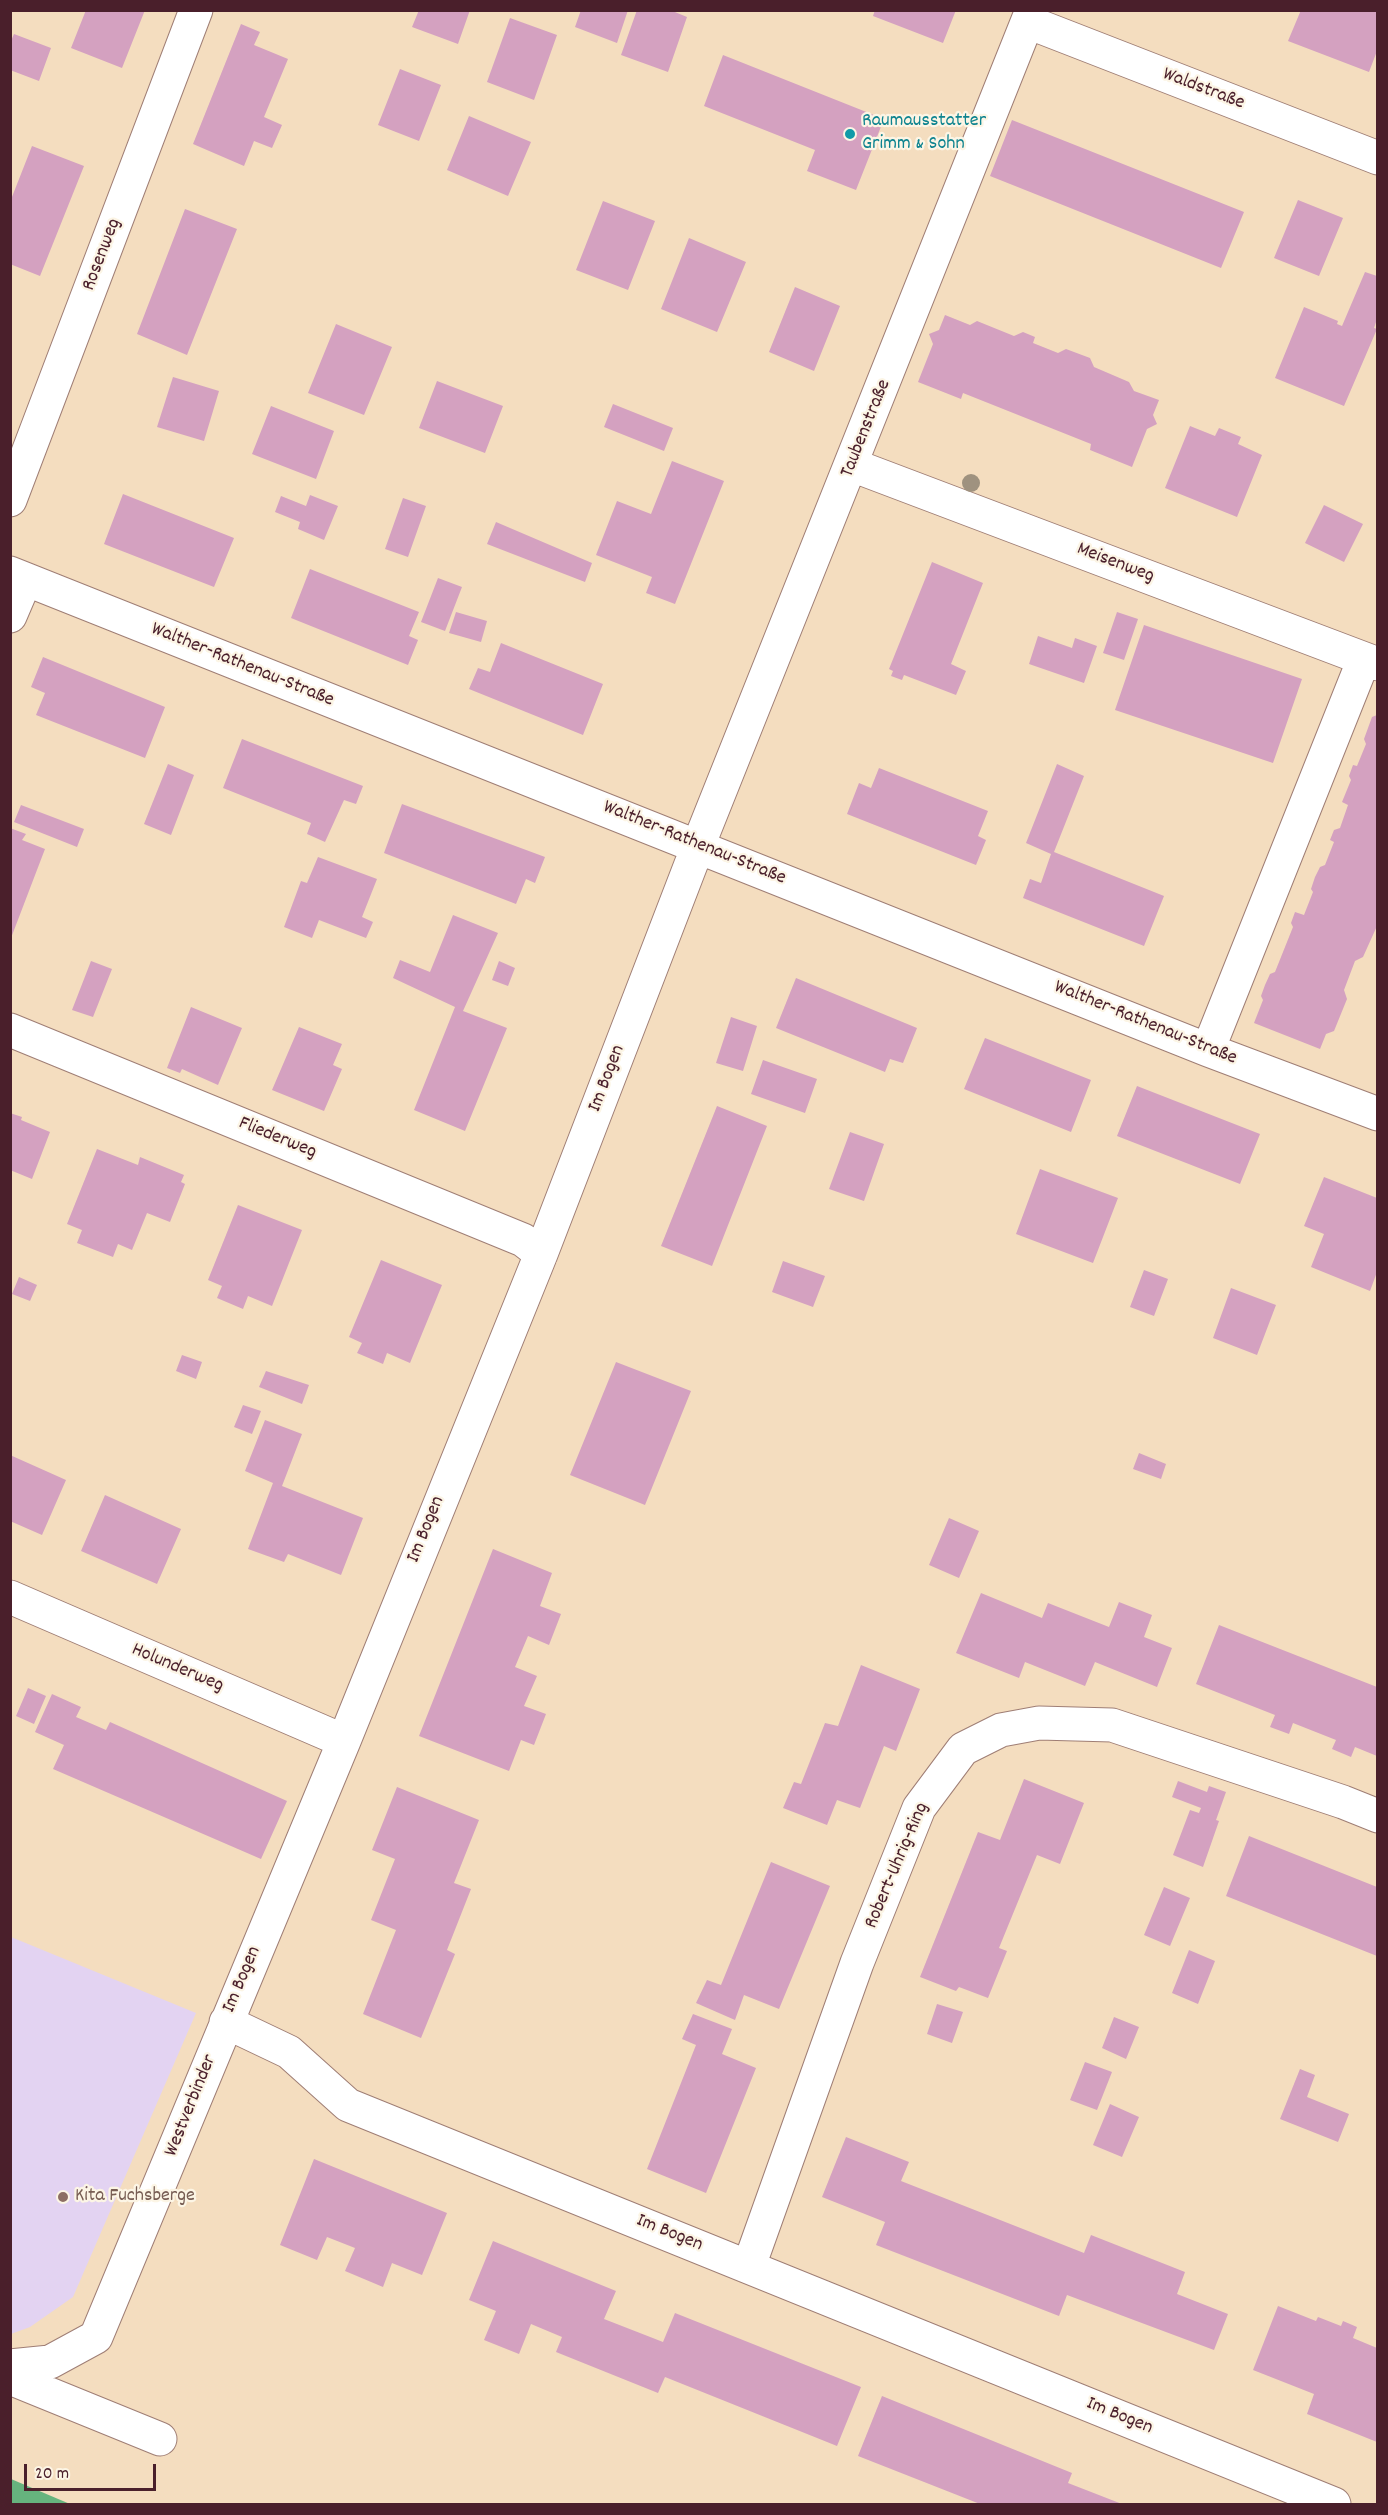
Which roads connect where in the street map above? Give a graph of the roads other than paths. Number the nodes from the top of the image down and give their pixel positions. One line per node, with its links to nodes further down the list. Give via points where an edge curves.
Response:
1 (196, 10): 5 (street, Rosenweg)
2 (1030, 16): 3 (street, Waldstraße); 4 (street, Taubenstraße)
3 (1377, 158)
4 (852, 465): 8 (street, Meisenweg); 9 (street, Taubenstraße)
5 (10, 500)
6 (18, 577): 7 (street); 9 (street, Walther-Rathenau-Straße)
7 (10, 616)
8 (1371, 661): 11 (street)
9 (698, 846): 11 (street, Walther-Rathenau-Straße); 13 (street, Im Bogen)
10 (10, 1030): 13 (street, Fliederweg, via 523,1240)
11 (1208, 1050): 12 (street, Walther-Rathenau-Straße)
12 (1377, 1114)
13 (541, 1254): 15 (street, Im Bogen)
14 (10, 1597): 15 (street, Holunderweg)
15 (344, 1741): 17 (street, Im Bogen)
16 (1377, 1816): 18 (street, Robert-Uhrig-Ring, via 1112,1725 1039,1723 1001,1730 963,1749 919,1808 857,1963)
17 (226, 2022): 18 (street, Im Bogen, via 289,2052 348,2105); 19 (street, Westverbinder, via 96,2337 50,2362)
18 (749, 2266): 22 (street, Im Bogen)
19 (10, 2366)
20 (10, 2378): 21 (street)
21 (160, 2439)
22 (1334, 2505)

